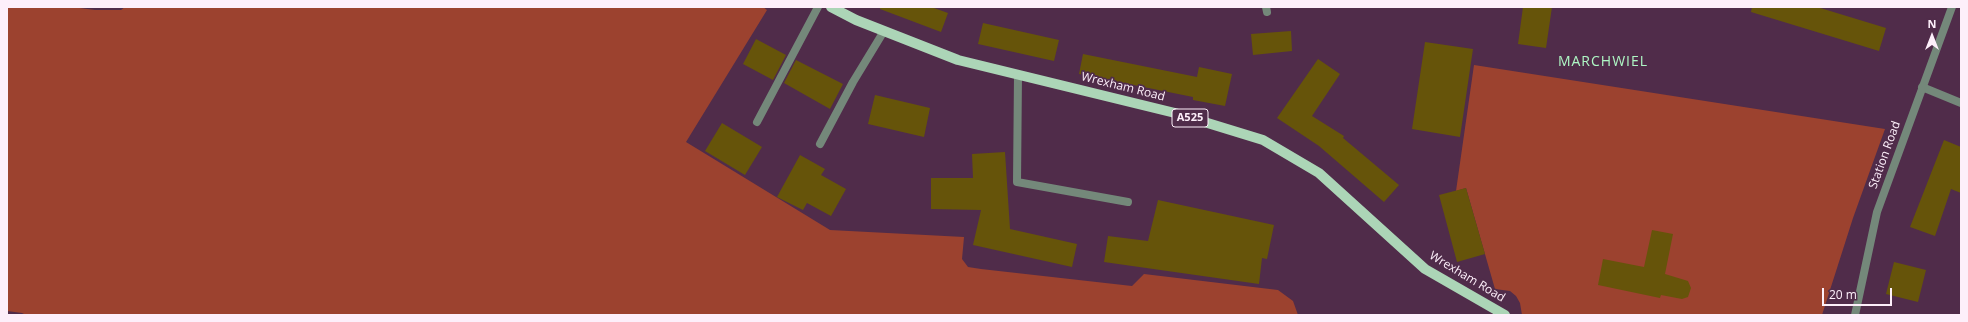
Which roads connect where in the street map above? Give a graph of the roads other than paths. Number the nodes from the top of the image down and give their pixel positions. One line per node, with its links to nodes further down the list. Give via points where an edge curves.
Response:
1 (818, 7): 8 (street)
2 (831, 7): 4 (main road, Wrexham Road / A525)
3 (1952, 7): 6 (street, Station Road)
4 (884, 31): 5 (main road, Wrexham Road / A525, via 958,60); 9 (street)
5 (1018, 75): 10 (street, via 1017,182); 11 (main road, Wrexham Road / A525, via 1175,113 1263,140 1319,173 1425,269)
6 (1922, 87): 7 (street); 12 (street, Station Road, via 1877,212)
7 (1961, 103)
8 (757, 122)
9 (820, 144)
10 (1128, 202)
11 (1505, 315)
12 (1855, 315)

